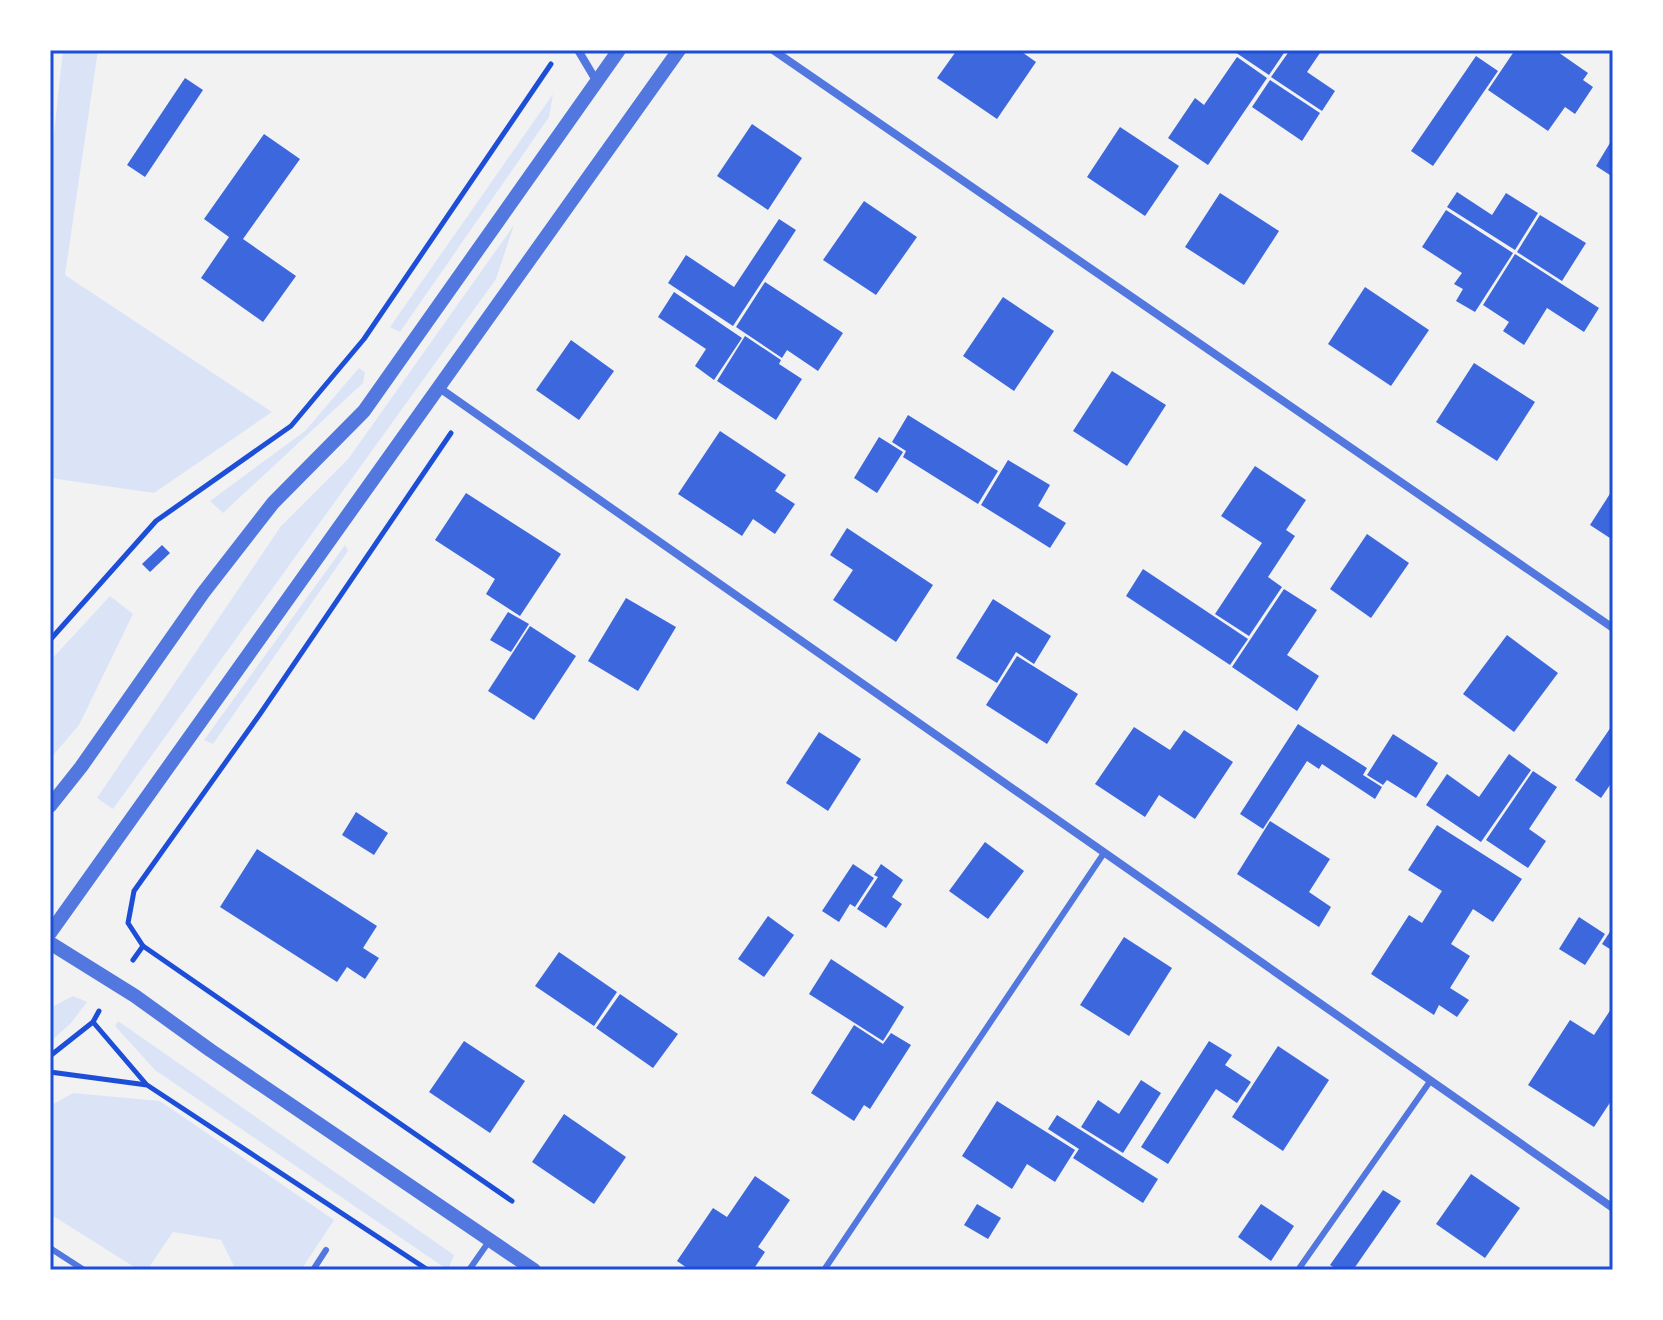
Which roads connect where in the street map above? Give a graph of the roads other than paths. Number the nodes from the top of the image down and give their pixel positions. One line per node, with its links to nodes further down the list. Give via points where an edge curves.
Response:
1 (578, 50): 5 (street)
2 (619, 50): 5 (street)
3 (679, 50): 6 (street)
4 (773, 50): 7 (street)
5 (597, 82): 8 (street, via 364,411 273,503)
6 (438, 387): 9 (street); 10 (street)
7 (1613, 628)
8 (50, 806)
9 (1104, 853): 12 (street); 21 (lane)
10 (50, 933)
11 (50, 943): 14 (street)
12 (1431, 1080): 13 (street); 22 (lane)
13 (1613, 1208)
14 (490, 1240): 19 (lane); 20 (street)
15 (50, 1248): 17 (lane)
16 (326, 1250): 18 (lane)
17 (84, 1270)
18 (313, 1270)
19 (469, 1270)
20 (534, 1270)
21 (824, 1270)
22 (1298, 1270)

